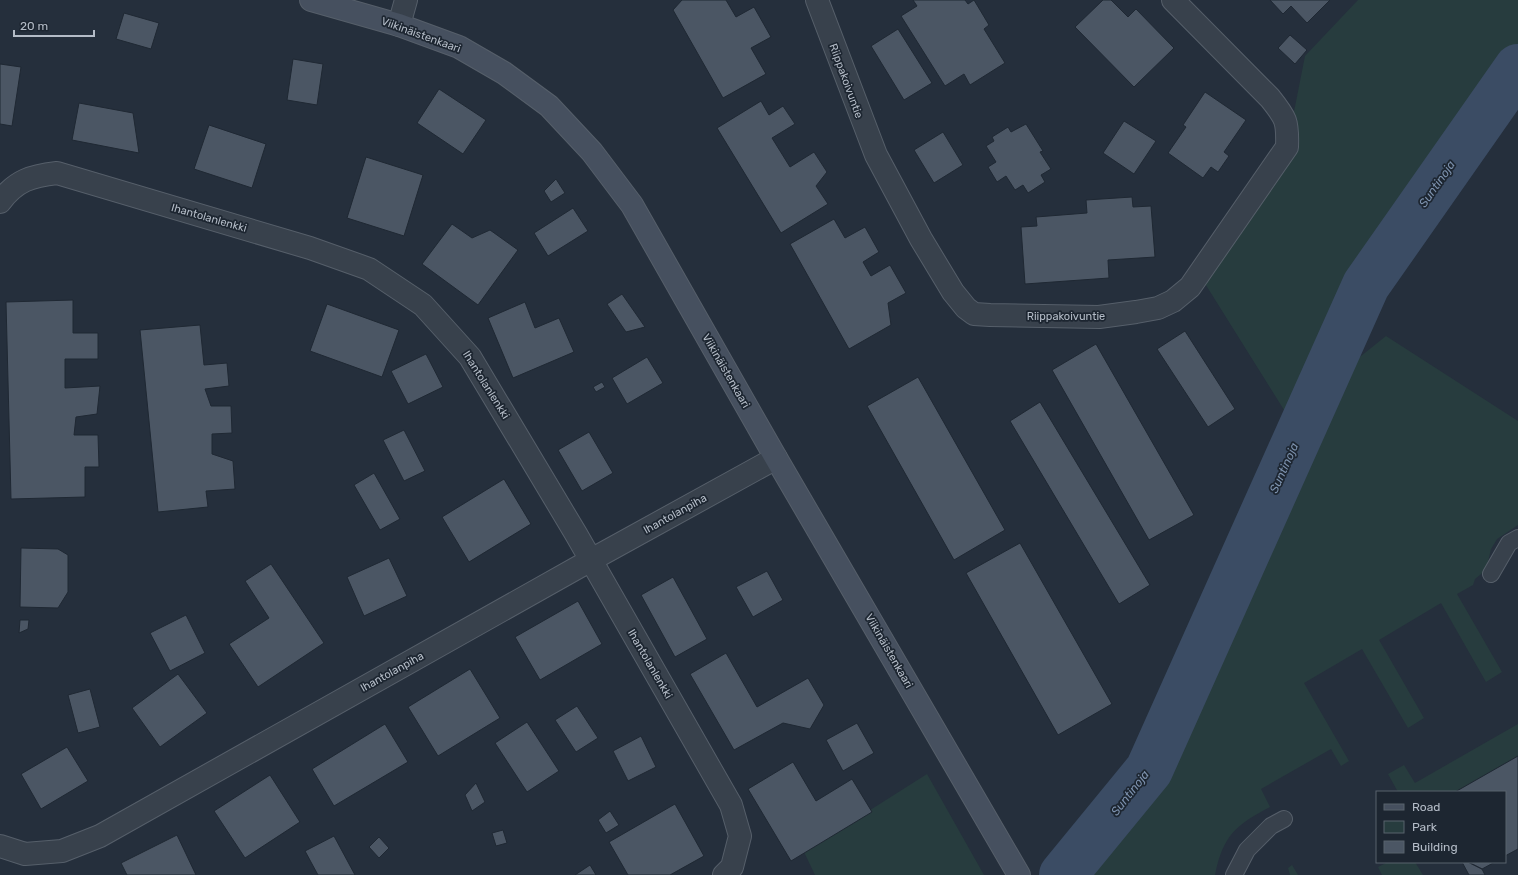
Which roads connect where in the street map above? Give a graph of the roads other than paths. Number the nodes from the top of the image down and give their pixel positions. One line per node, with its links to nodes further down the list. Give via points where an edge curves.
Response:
1 (311, 0): 5 (street, Viikinäistenkaari)
2 (406, 0): 5 (street)
3 (817, 0): 4 (street, Riippakoivuntie, via 876,156 921,240 953,292 966,308 974,314 1099,317 1158,308 1173,301 1190,287 1287,147 1284,115)
4 (1173, 0)
5 (399, 25): 7 (street, Viikinäistenkaari, via 459,47 504,73 549,106 592,152 632,205)
6 (0, 202): 9 (street, Ihantolanlenkki, via 8,191 30,177 57,173 310,248 369,269 423,305 470,357)
7 (776, 458): 9 (street, Ihantolanpiha); 14 (street, Viikinäistenkaari)
8 (1518, 538): 10 (lane, via 1509,543)
9 (591, 560): 12 (street, Ihantolanpiha, via 100,836 62,851 25,854); 13 (street, Ihantolanlenkki, via 731,805 740,836 732,867)
10 (1491, 574)
11 (1284, 819): 15 (lane, via 1271,826 1246,850)
12 (0, 846)
13 (724, 875)
14 (1019, 875)
15 (1234, 875)

